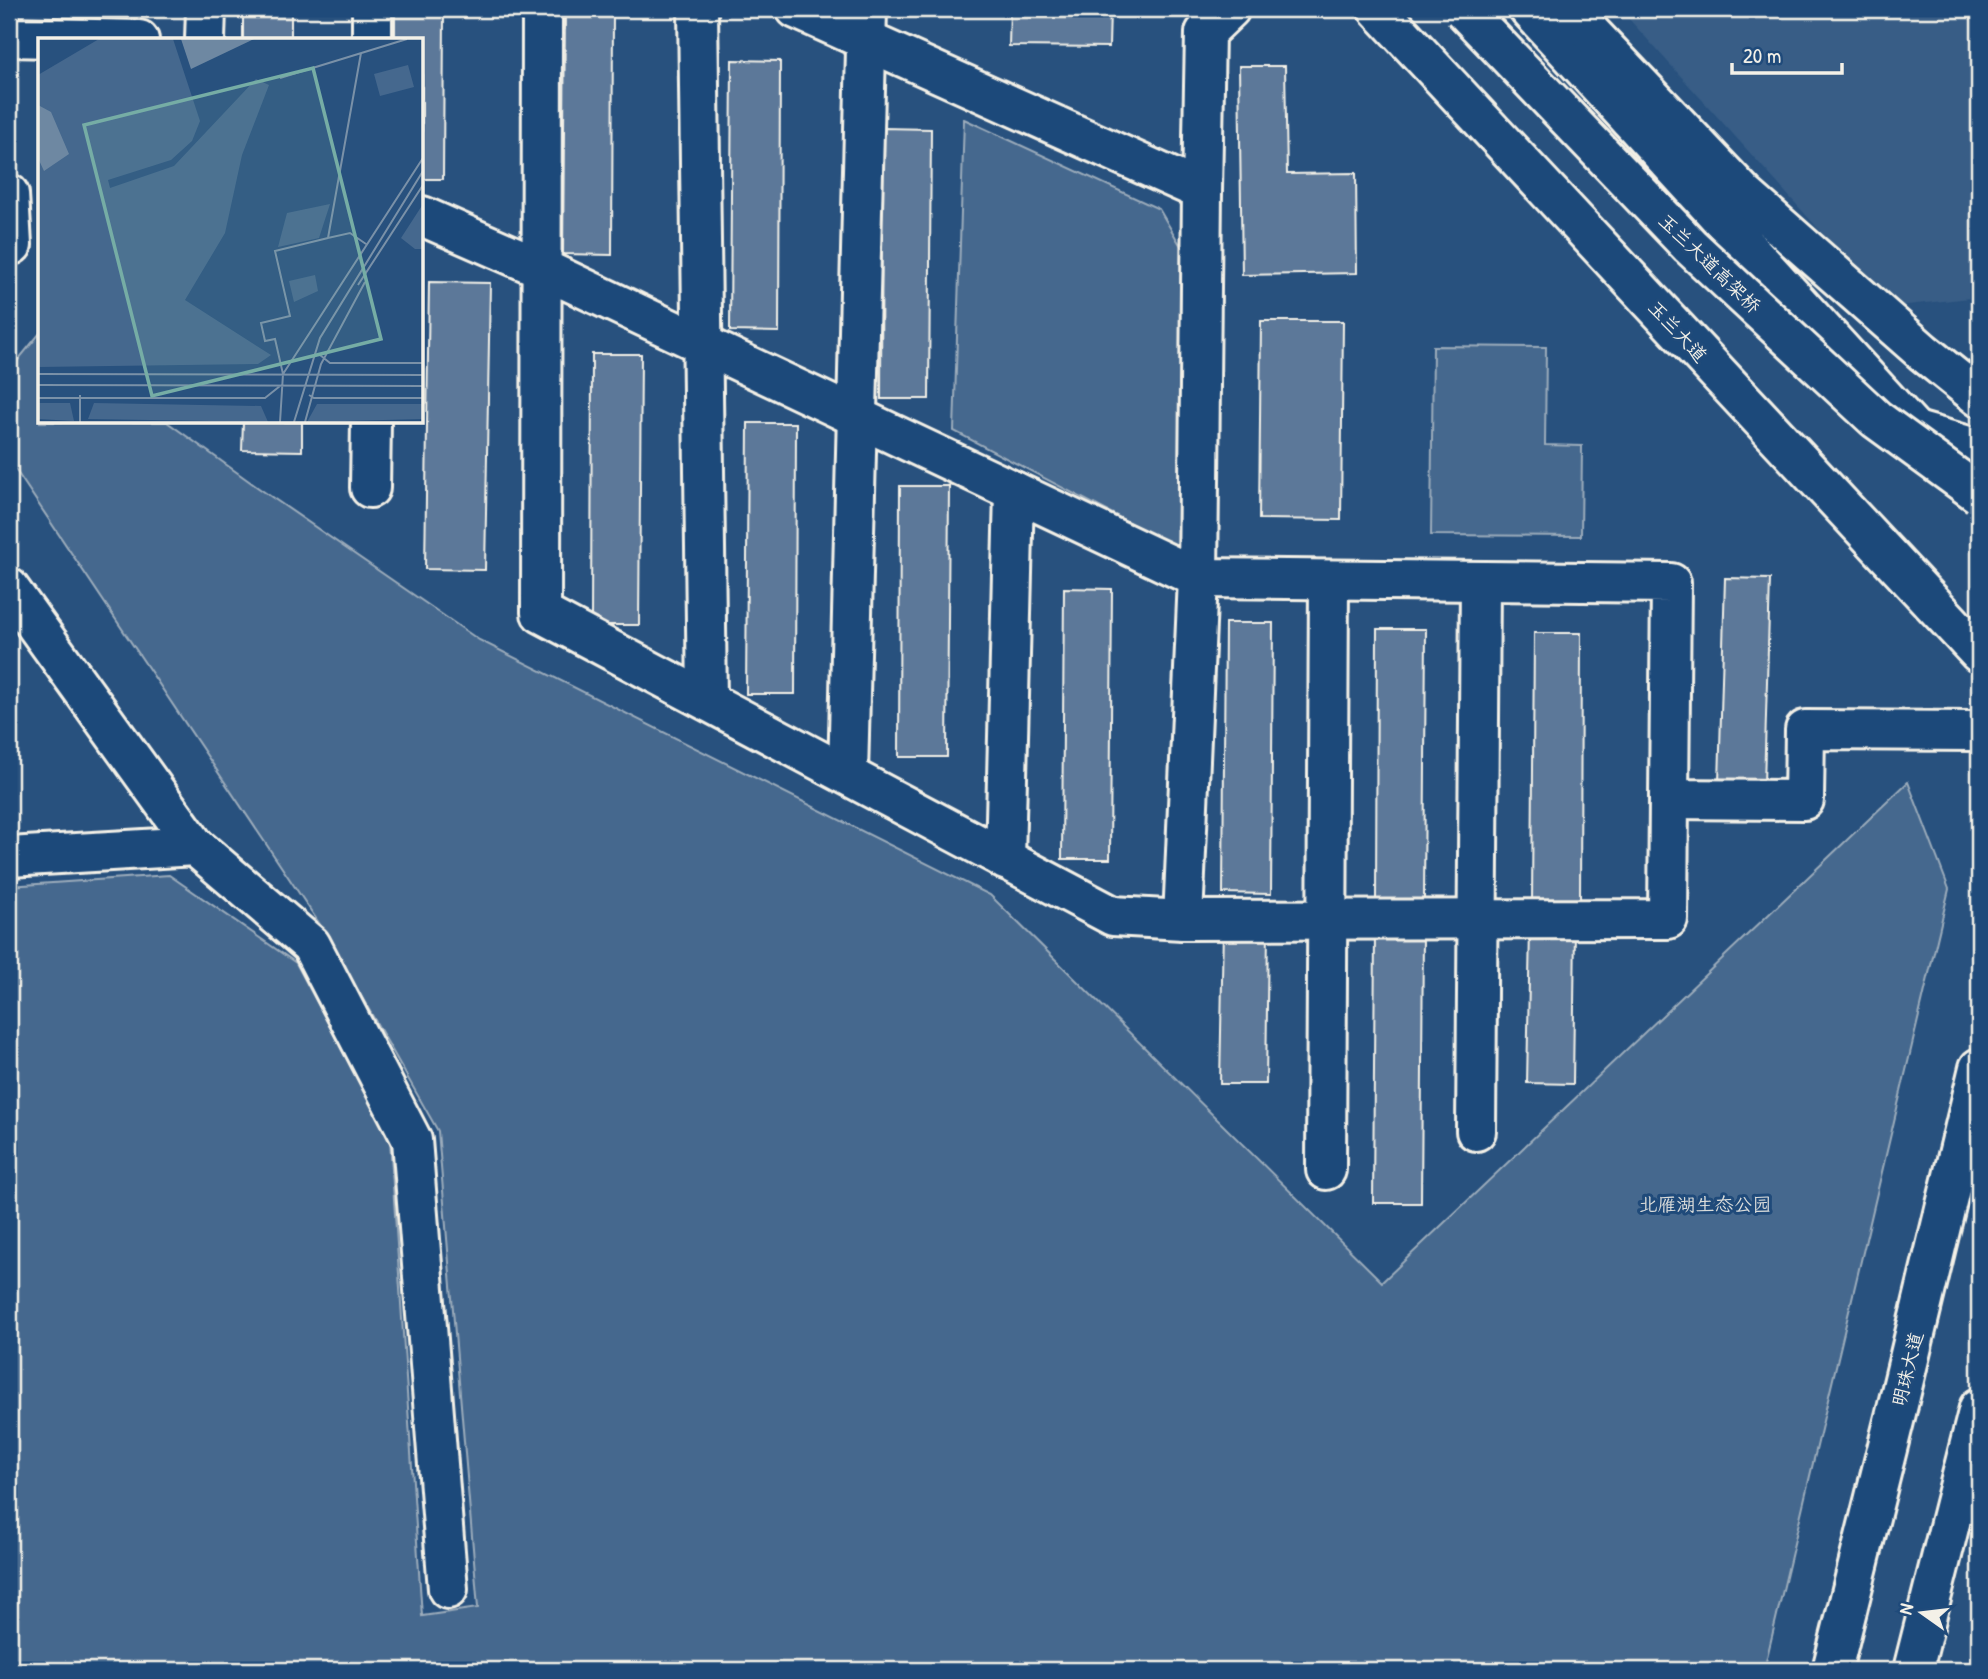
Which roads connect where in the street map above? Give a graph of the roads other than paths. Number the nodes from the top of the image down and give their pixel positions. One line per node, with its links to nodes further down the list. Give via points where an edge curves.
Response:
1 (206, 9): 14 (main road)
2 (372, 9): 15 (main road)
3 (542, 9): 20 (main road)
4 (698, 9): 21 (main road)
5 (796, 9): 11 (main road)
6 (1230, 9): 16 (main road, via 1205,33)
7 (1378, 9): 35 (main road, 玉兰大道)
8 (1463, 9): 29 (main road, 玉兰大道高架桥, bridge, via 1700,256 1876,419)
9 (1529, 9): 25 (main road)
10 (1568, 9): 22 (main road, via 1745,195)
11 (867, 24): 16 (main road); 23 (main road)
12 (9, 37): 13 (main road)
13 (52, 38)
14 (205, 38)
15 (372, 38)
16 (1202, 191): 31 (main road)
17 (9, 194): 19 (main road)
18 (424, 217): 20 (main road)
19 (10, 244)
20 (541, 268): 21 (main road); 36 (main road, via 541,612)
21 (702, 344): 23 (main road); 36 (main road)
22 (1979, 397)
23 (856, 417): 28 (main road); 38 (main road)
24 (371, 424): 27 (main road)
25 (1916, 431): 26 (main road); 30 (main road)
26 (1979, 449)
27 (370, 488)
28 (1014, 491): 31 (main road); 42 (main road)
29 (1979, 494)
30 (1979, 501)
31 (1198, 578): 32 (main road); 43 (main road)
32 (1329, 580): 33 (main road); 44 (main road)
33 (1480, 581): 39 (main road, via 1671,583); 45 (main road)
34 (9, 588): 40 (main road)
35 (1979, 653)
36 (707, 701): 38 (main road)
37 (1979, 732): 39 (main road, via 1805,730 1804,800)
38 (848, 775): 42 (main road)
39 (1669, 799): 45 (main road, via 1668,919)
40 (195, 846): 41 (main road); 51 (main road, via 311,945 412,1140)
41 (9, 857)
42 (1005, 860): 43 (main road, via 1113,916)
43 (1183, 920): 44 (main road)
44 (1327, 920): 45 (main road); 48 (main road)
45 (1478, 920): 47 (main road)
46 (1979, 1068): 52 (main road, 明珠大道)
47 (1476, 1131)
48 (1326, 1170)
49 (1979, 1408): 50 (main road)
50 (1968, 1488): 53 (main road)
51 (448, 1588)
52 (1832, 1670)
53 (1913, 1670)

